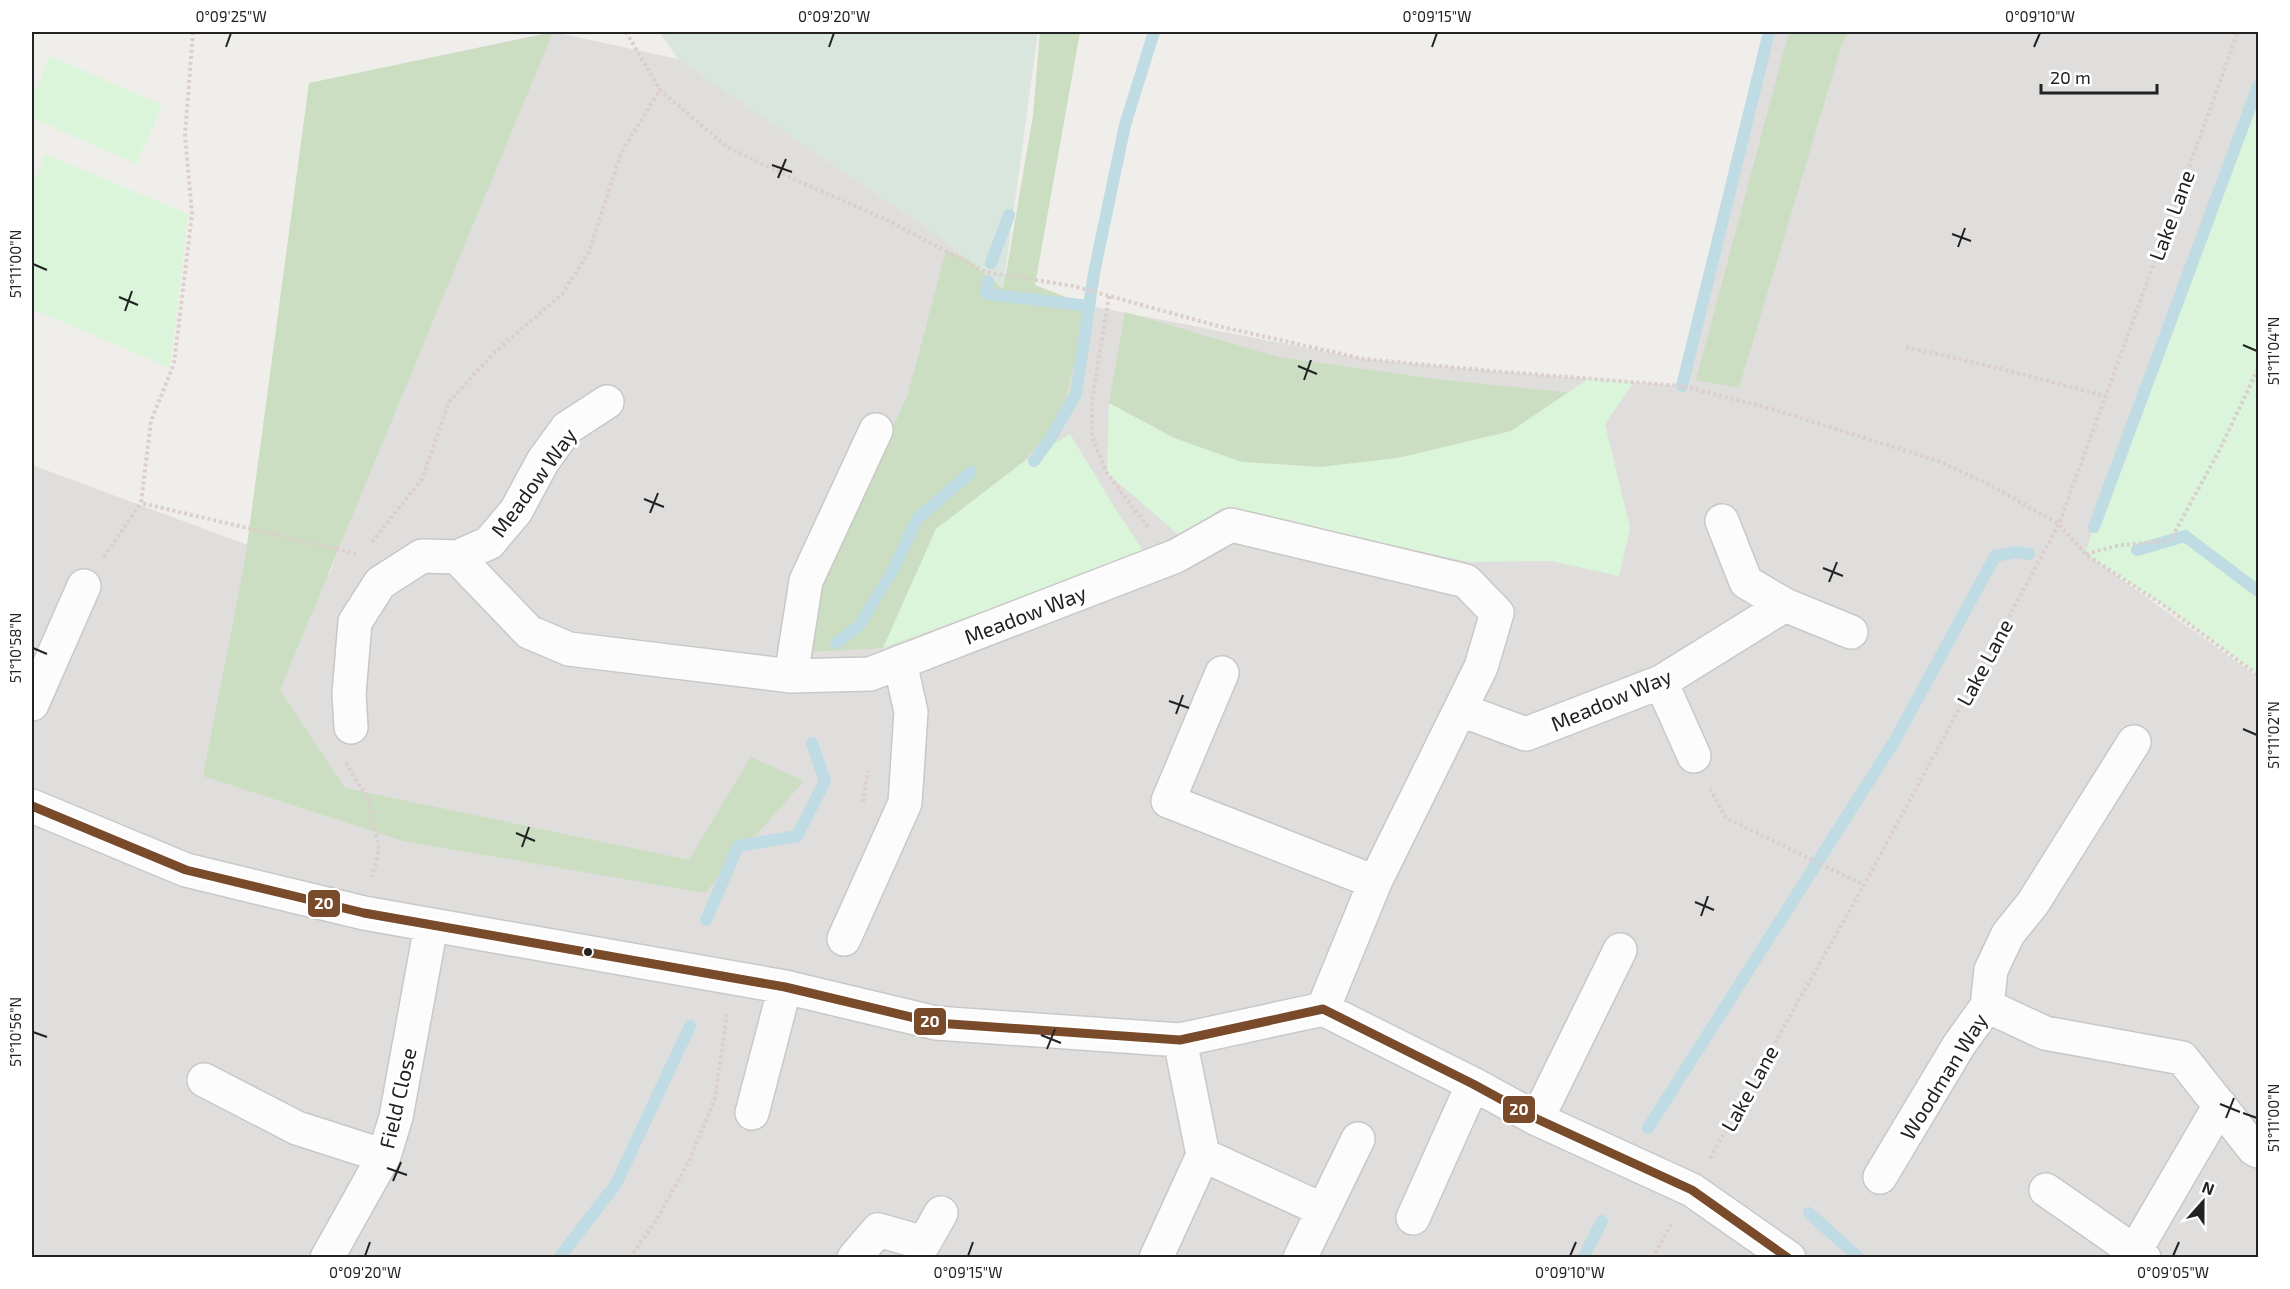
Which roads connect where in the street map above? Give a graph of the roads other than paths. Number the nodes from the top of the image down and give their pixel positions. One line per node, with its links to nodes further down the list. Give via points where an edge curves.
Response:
1 (607, 402): 4 (street, Meadow Way, via 567,428 543,461 516,511 489,543)
2 (876, 430): 11 (street, via 806,581)
3 (1722, 521): 6 (street, via 1746,582)
4 (457, 557): 11 (street, Meadow Way, via 529,632 569,649); 15 (street, Meadow Way, via 422,556 380,583 355,622 349,694)
5 (84, 586): 8 (street)
6 (1785, 605): 7 (street); 12 (street, Meadow Way)
7 (1851, 632)
8 (44, 637): 13 (street)
9 (900, 662): 11 (street, Meadow Way, via 870,674); 14 (street, Meadow Way, via 1176,556 1232,525 1466,581 1497,613 1481,667); 21 (street, via 911,712 905,803)
10 (1222, 673): 19 (street, via 1168,801)
11 (791, 676)
12 (1661, 682): 14 (street, Meadow Way, via 1526,734); 17 (street)
13 (32, 704)
14 (1461, 710): 19 (street, Meadow Way)
15 (351, 727)
16 (2134, 742): 24 (street, via 2033,903 2008,934 1991,970)
17 (1694, 756)
18 (32, 806): 20 (street, via 186,870)
19 (1376, 882): 25 (street, Meadow Way)
20 (431, 926): 23 (street); 35 (street, Field Close, via 396,1117)
21 (844, 939)
22 (1620, 950): 31 (street)
23 (785, 987): 26 (street, via 936,1023); 30 (street)
24 (1987, 1006): 29 (street, Woodman Way, via 2045,1034 2182,1058); 36 (street, Woodman Way, via 1959,1045)
25 (1323, 1009): 26 (street); 28 (street)
26 (1180, 1040): 34 (street)
27 (204, 1080): 35 (street, via 297,1128)
28 (1473, 1084): 31 (street); 40 (street)
29 (2220, 1105): 33 (street, Woodman Way); 41 (street)
30 (752, 1113)
31 (1537, 1119): 46 (street, via 1692,1190)
32 (1358, 1139): 38 (street)
33 (2259, 1151)
34 (1203, 1155): 38 (street); 44 (street)
35 (384, 1156): 42 (street, Field Close)
36 (1880, 1177)
37 (2046, 1190): 41 (street)
38 (1323, 1210): 45 (street)
39 (941, 1213): 43 (street, via 924,1243 878,1230)
40 (1413, 1218)
41 (2140, 1254)
42 (327, 1257)
43 (854, 1257)
44 (1156, 1257)
45 (1300, 1257)
46 (1789, 1257)

